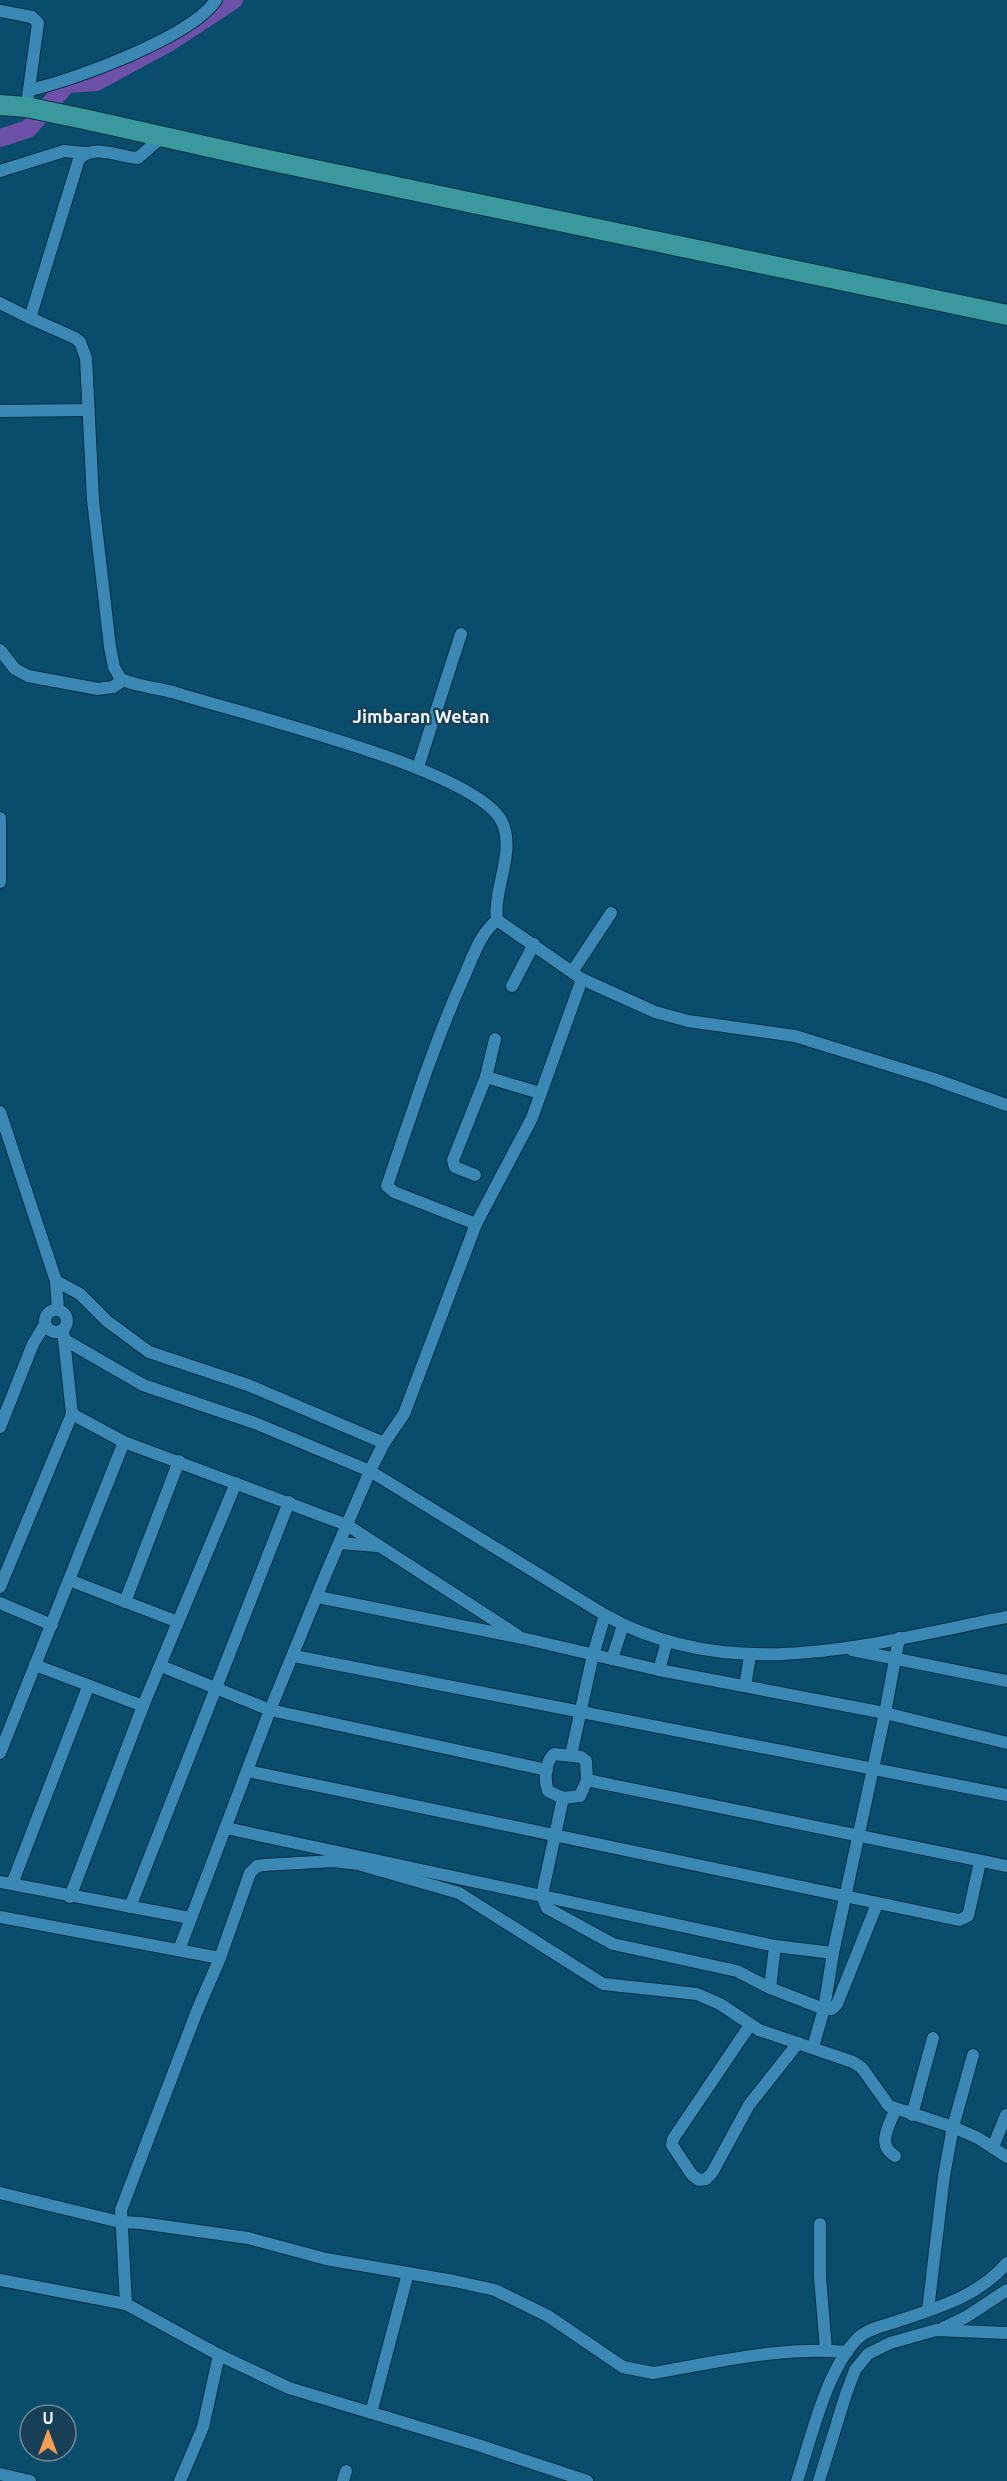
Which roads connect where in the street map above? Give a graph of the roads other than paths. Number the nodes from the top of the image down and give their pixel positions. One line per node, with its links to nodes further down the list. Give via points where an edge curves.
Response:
1 (216, 0): 3 (street, via 178,31)
2 (0, 10): 3 (street, via 32,17 38,24)
3 (30, 102): 4 (main road); 5 (main road)
4 (0, 105)
5 (163, 136): 6 (street, via 138,158); 9 (main road)
6 (85, 153): 7 (street, via 64,151); 10 (street, via 73,176)
7 (0, 171)
8 (0, 303): 10 (street)
9 (1007, 315)
10 (30, 318): 11 (street, via 80,342 86,358)
11 (89, 410): 12 (street); 15 (street, via 93,500 110,647 116,673)
12 (0, 411)
13 (462, 634): 16 (street)
14 (0, 650): 15 (street, via 15,669 28,676 98,689 113,687)
15 (123, 680): 16 (street)
16 (417, 766): 20 (street, via 468,791 488,805 502,822 507,843)
17 (0, 819): 18 (street)
18 (0, 882)
19 (611, 913): 22 (street)
20 (497, 920): 21 (street); 30 (street, via 481,937 452,1004 387,1186)
21 (534, 944): 22 (street); 23 (street)
22 (577, 976): 26 (street); 27 (street, via 656,1012 688,1021 795,1036 934,1078)
23 (512, 986)
24 (495, 1039): 25 (street)
25 (486, 1077): 26 (street); 29 (street, via 453,1160 455,1167)
26 (540, 1093): 30 (street, via 532,1118)
27 (1007, 1105)
28 (0, 1112): 31 (street)
29 (475, 1175)
30 (476, 1224): 37 (street, via 399,1424)
31 (56, 1281): 32 (street); 37 (street, via 80,1294 107,1321 149,1352 248,1385)
32 (58, 1310): 33 (street, via 47,1314); 34 (street, via 66,1317)
33 (45, 1324): 34 (street, via 52,1332); 36 (street)
34 (64, 1335): 35 (street); 40 (street, via 144,1385 247,1420)
35 (72, 1414): 38 (street); 47 (street)
36 (0, 1426)
37 (387, 1440): 40 (street)
38 (124, 1442): 39 (street); 46 (street)
39 (179, 1461): 41 (street); 49 (street)
40 (370, 1471): 43 (street); 51 (street)
41 (236, 1483): 42 (street); 53 (street)
42 (289, 1502): 43 (street); 71 (street)
43 (347, 1525): 44 (street); 45 (street)
44 (339, 1543): 45 (street); 48 (street)
45 (381, 1547): 56 (street)
46 (69, 1580): 49 (street); 54 (street)
47 (0, 1587)
48 (318, 1598): 56 (street); 61 (street)
49 (125, 1602): 53 (street)
50 (0, 1603): 54 (street)
51 (605, 1615): 55 (street); 60 (street)
52 (1007, 1617): 57 (street)
53 (178, 1622): 66 (street)
54 (52, 1625): 65 (street)
55 (623, 1625): 58 (street); 64 (street)
56 (522, 1638): 60 (street)
57 (899, 1638): 59 (street); 63 (street)
58 (667, 1641): 62 (street); 67 (street)
59 (847, 1648): 62 (street); 63 (street)
60 (593, 1655): 64 (street); 74 (street)
61 (294, 1656): 73 (street); 74 (street)
62 (750, 1656): 69 (street)
63 (894, 1658): 68 (street); 75 (street)
64 (612, 1659): 67 (street)
65 (35, 1665): 70 (street); 77 (street)
66 (161, 1666): 71 (street); 72 (street)
67 (659, 1670): 69 (street)
68 (1005, 1680)
69 (745, 1686): 75 (street)
70 (88, 1687): 72 (street); 90 (street)
71 (216, 1688): 73 (street); 95 (street)
72 (143, 1706): 93 (street)
73 (270, 1710): 80 (street); 81 (street)
74 (581, 1711): 78 (street); 79 (street)
75 (885, 1713): 76 (street); 79 (street)
76 (1007, 1743)
77 (0, 1753)
78 (571, 1755): 80 (street, via 552,1755); 82 (street, via 586,1761)
79 (873, 1768): 83 (street); 86 (street)
80 (547, 1770): 84 (street, via 548,1791)
81 (248, 1771): 85 (street); 87 (street)
82 (587, 1780): 84 (street, via 582,1795); 86 (street)
83 (1007, 1795)
84 (563, 1798): 87 (street)
85 (226, 1828): 91 (street); 97 (street)
86 (858, 1834): 88 (street); 92 (street)
87 (556, 1835): 91 (street); 92 (street)
88 (980, 1862): 89 (street); 94 (street, via 966,1919)
89 (1007, 1866)
90 (6, 1883): 93 (street)
91 (542, 1895): 98 (street); 102 (street, via 547,1908 613,1944 737,1971)
92 (845, 1896): 94 (street); 100 (street)
93 (70, 1897): 95 (street)
94 (877, 1904): 103 (street, via 836,2007)
95 (130, 1907): 97 (street)
96 (0, 1917): 99 (street)
97 (190, 1918): 99 (street)
98 (775, 1946): 100 (street); 102 (street)
99 (179, 1950): 101 (street)
100 (832, 1953): 103 (street)
101 (220, 1958): 104 (street, via 250,1873 257,1866 334,1861 358,1864 474,1900 603,1984 696,1994 720,2004); 117 (street, via 142,2153)
102 (770, 1988): 103 (street)
103 (824, 2009): 107 (street)
104 (750, 2025): 106 (street); 106 (street, via 672,2145 699,2180 712,2173 749,2105)
105 (933, 2038): 110 (street)
106 (798, 2043): 107 (street)
107 (813, 2047): 109 (street, via 862,2068 882,2100)
108 (973, 2055): 112 (street)
109 (896, 2110): 110 (street); 114 (street, via 884,2141 886,2150)
110 (912, 2115): 112 (street)
111 (1006, 2115): 113 (street)
112 (953, 2127): 113 (street); 124 (street)
113 (993, 2147): 115 (street)
114 (895, 2156)
115 (1007, 2157)
116 (0, 2193): 117 (street)
117 (120, 2222): 120 (street, via 248,2238 326,2259); 123 (street)
118 (820, 2224): 127 (street)
119 (1007, 2263): 122 (street)
120 (408, 2273): 127 (street, via 495,2290 548,2316 623,2367 637,2371 653,2373 763,2353); 130 (street)
121 (0, 2280): 123 (street)
122 (1001, 2287): 124 (street, via 978,2289); 125 (street, via 966,2318)
123 (126, 2304): 129 (street)
124 (928, 2310): 128 (street, via 868,2331)
125 (936, 2330): 126 (street); 136 (street, via 890,2343 863,2359 846,2394)
126 (1007, 2332)
127 (826, 2350): 128 (street)
128 (847, 2352): 135 (street, via 830,2386)
129 (219, 2355): 130 (street, via 289,2388); 133 (street, via 203,2427)
130 (371, 2413): 134 (street)
131 (0, 2474): 132 (street)
132 (30, 2481)
133 (180, 2481)
134 (587, 2481)
135 (797, 2481)
136 (819, 2481)

